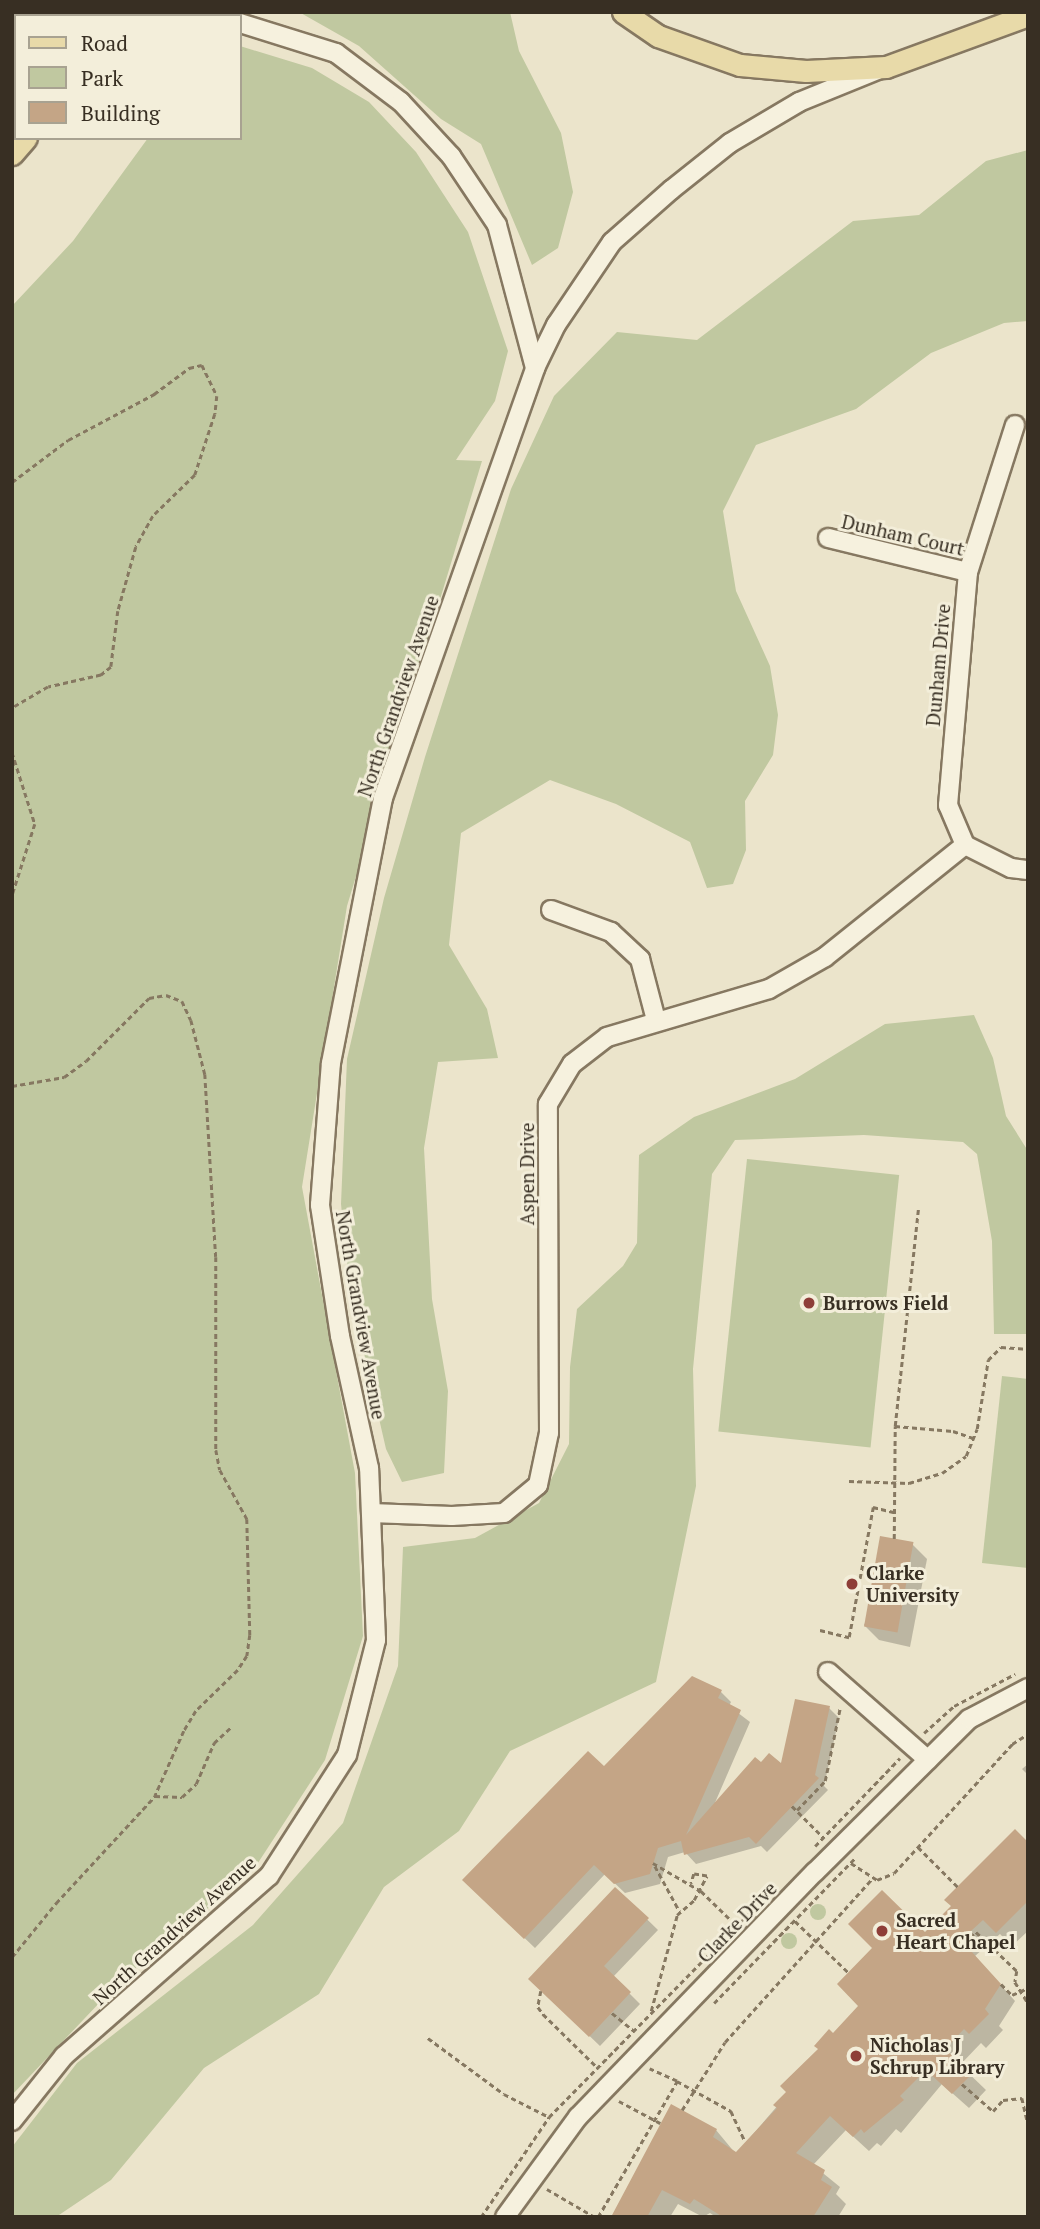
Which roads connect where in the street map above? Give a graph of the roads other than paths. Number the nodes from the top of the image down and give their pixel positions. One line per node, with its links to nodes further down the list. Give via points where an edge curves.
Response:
1 (623, 12): 4 (main road, via 658,36 740,65 806,71)
2 (1028, 15): 4 (main road)
3 (242, 24): 7 (street, via 336,53 401,102 451,156 497,225)
4 (887, 67): 7 (street, North Grandview Avenue, via 799,102 730,143 671,190 612,242 556,325)
5 (24, 140): 6 (main road)
6 (12, 154)
7 (535, 368): 15 (street, North Grandview Avenue, via 383,798 331,1063 320,1205 340,1336 369,1468)
8 (1016, 425): 10 (street, Dunham Drive)
9 (828, 538): 10 (street, Dunham Court)
10 (968, 572): 11 (street, Dunham Drive, via 948,805)
11 (965, 845): 12 (street, via 1011,868); 14 (street, Aspen Drive, via 825,957 769,989)
12 (1028, 870)
13 (551, 910): 14 (street, via 611,932 640,959)
14 (656, 1020): 15 (street, Aspen Drive, via 607,1037 580,1057 548,1104 549,1433 538,1485 504,1513 452,1517)
15 (371, 1513): 19 (street, North Grandview Avenue, via 376,1640 347,1755 270,1876 64,2056)
16 (828, 1672): 18 (street)
17 (1028, 1688): 18 (street, Clarke Drive, via 969,1719)
18 (928, 1760): 20 (street, Clarke Drive, via 774,1900 578,2117)
19 (12, 2120)
20 (505, 2217)

